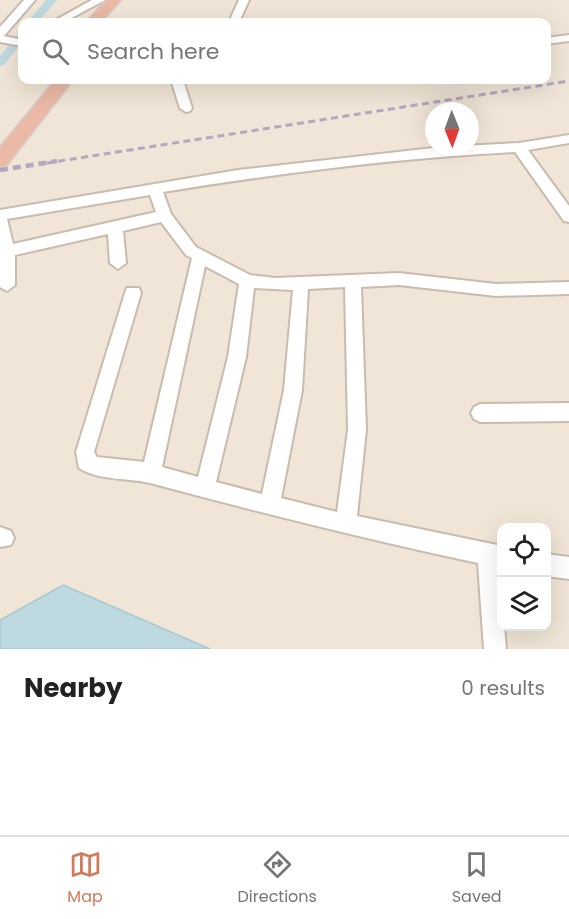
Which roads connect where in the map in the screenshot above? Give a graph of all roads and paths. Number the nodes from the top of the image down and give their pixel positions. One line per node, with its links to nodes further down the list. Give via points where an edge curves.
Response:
1 (30, 0): 10 (street)
2 (100, 0): 6 (street)
3 (114, 0): 7 (highway)
4 (129, 0): 8 (highway)
5 (244, 0): 9 (street)
6 (65, 18)
7 (97, 18)
8 (113, 18)
9 (236, 18)
10 (5, 21): 11 (street)
11 (3, 38): 14 (street)
12 (569, 38): 13 (street)
13 (551, 40)
14 (18, 42)
15 (41, 84): 19 (highway)
16 (61, 84): 22 (highway)
17 (178, 84): 18 (street)
18 (186, 108)
19 (0, 133)
20 (569, 139): 21 (street)
21 (519, 147): 23 (street, via 446,151 238,175); 26 (street)
22 (0, 160)
23 (156, 191): 24 (street); 25 (street)
24 (164, 216): 27 (street); 29 (street, via 182,242)
25 (0, 217): 28 (street)
26 (569, 217)
27 (114, 227): 28 (street); 30 (street)
28 (7, 251): 34 (street)
29 (200, 256): 31 (street); 39 (street)
30 (118, 263)
31 (248, 280): 33 (street); 40 (street, via 237,357)
32 (353, 281): 33 (street); 35 (street, via 399,279 496,290); 42 (street, via 357,430)
33 (301, 283): 41 (street, via 293,390)
34 (7, 285)
35 (569, 288)
36 (133, 293): 39 (street, via 85,452 86,461 94,466)
37 (569, 412): 38 (street)
38 (480, 413)
39 (151, 473): 40 (street)
40 (205, 488): 41 (street)
41 (270, 505): 42 (street)
42 (346, 524): 43 (street)
43 (495, 556): 46 (street)
44 (551, 566): 45 (street)
45 (569, 568)
46 (495, 649)

